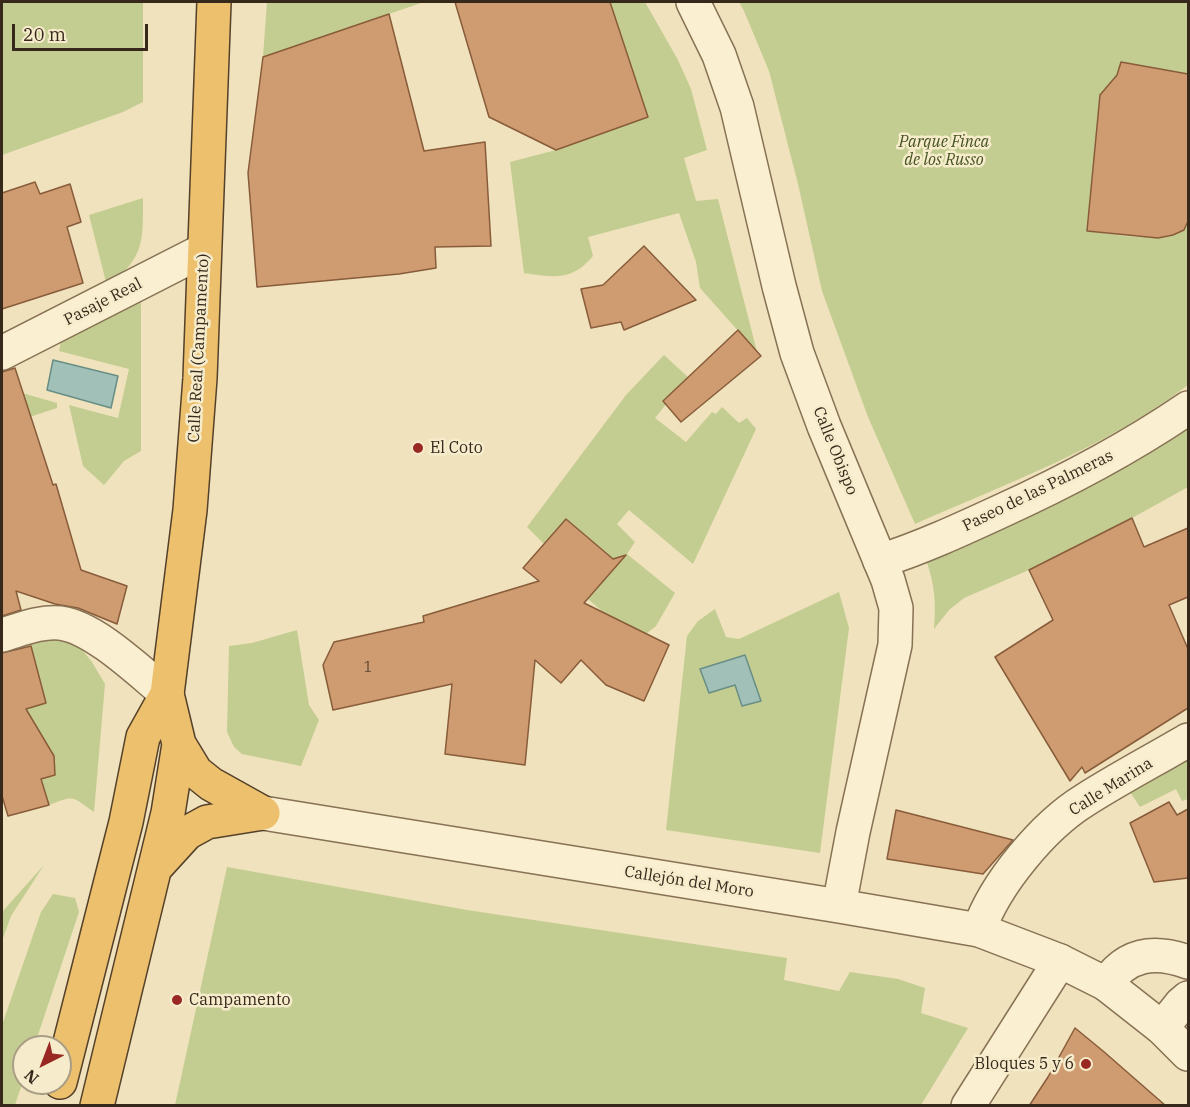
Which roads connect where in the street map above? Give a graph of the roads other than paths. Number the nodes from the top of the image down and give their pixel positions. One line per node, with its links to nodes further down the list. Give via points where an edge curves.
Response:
1 (214, 2): 3 (highway, Calle Real (Campamento))
2 (693, 2): 6 (street, Calle Obispo, via 719,55 737,107 797,354)
3 (204, 250): 4 (street, Pasaje Real); 8 (highway, Calle Real (Campamento), via 190,510)
4 (2, 353)
5 (1188, 408): 6 (street, Paseo de las Palmeras, via 1145,437 1063,482 912,551)
6 (880, 561): 13 (street, Calle Obispo, via 896,608 895,645)
7 (2, 635): 8 (street, via 40,624 77,627)
8 (167, 694): 10 (highway); 20 (highway, via 143,737 126,822)
9 (1188, 740): 14 (street, Calle Marina, via 1083,801 1059,820 996,892)
10 (178, 744): 11 (highway, via 203,778); 12 (highway)
11 (263, 813): 12 (highway, via 207,822 187,833); 13 (street, Callejón del Moro)
12 (155, 868): 22 (highway)
13 (839, 906): 14 (street, Callejón del Moro)
14 (979, 930): 15 (street, Callejón del Moro)
15 (1060, 961): 17 (street, Callejón del Moro); 23 (street)
16 (1188, 962): 17 (street, via 1148,955 1115,970)
17 (1106, 984): 19 (street, Callejón del Moro)
18 (1188, 998): 19 (street)
19 (1162, 1028): 21 (street, Callejón del Moro)
20 (72, 1036)
21 (1188, 1054)
22 (97, 1106)
23 (968, 1106)

